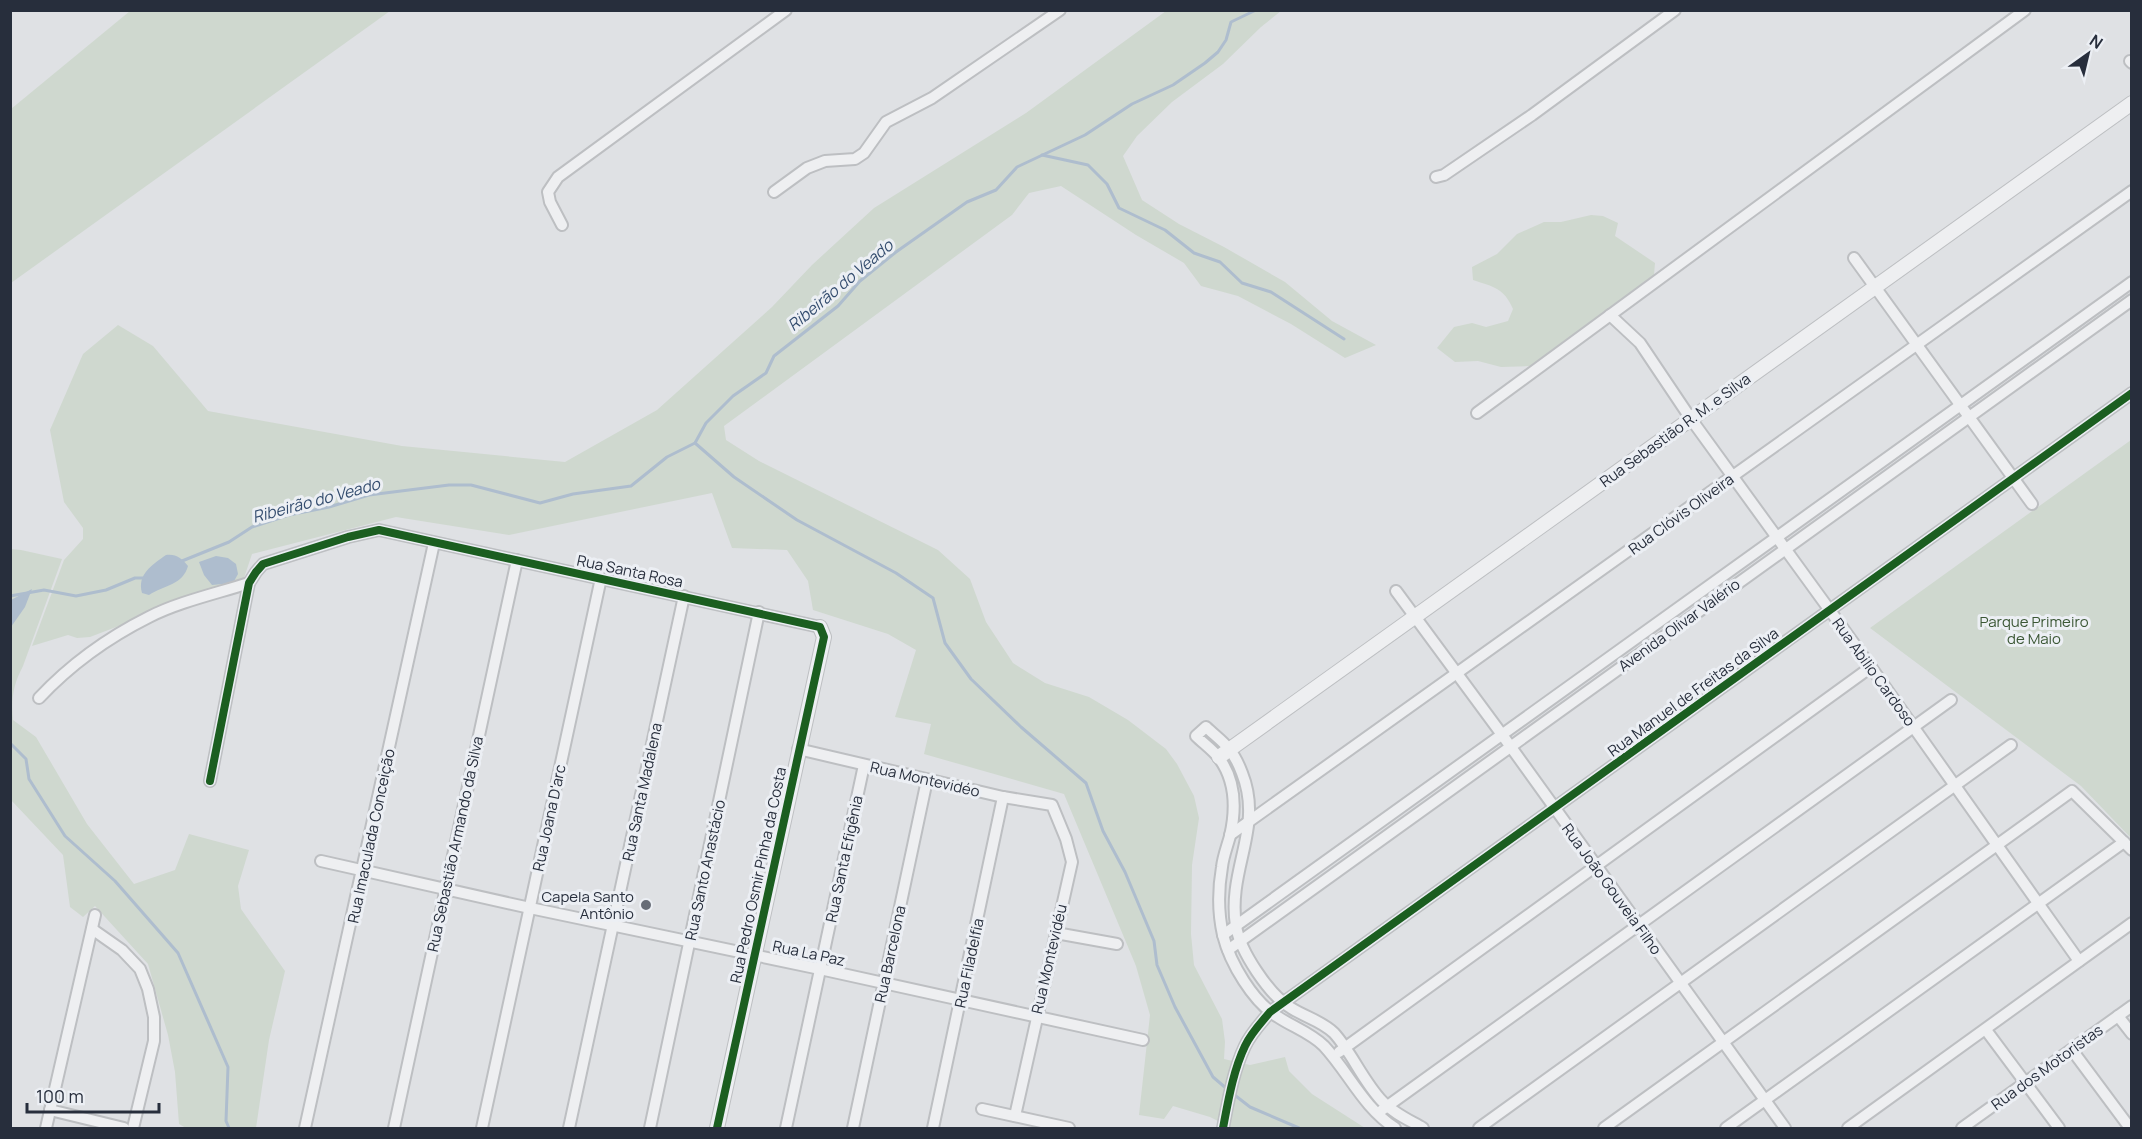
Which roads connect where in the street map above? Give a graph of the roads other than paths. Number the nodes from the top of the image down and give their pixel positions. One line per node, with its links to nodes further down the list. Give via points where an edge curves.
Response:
1 (786, 10): 9 (street, via 558,177 548,192)
2 (1060, 10): 7 (street, via 932,98 886,122 864,153 855,159 825,161 807,168)
3 (1675, 10): 6 (street, via 1532,116)
4 (2025, 10): 14 (street)
5 (2132, 103): 12 (street, Rua Sebastião R. M. e Silva)
6 (1436, 177)
7 (774, 192)
8 (2132, 192): 15 (street, Rua Clóvis Oliveira)
9 (562, 225)
10 (1854, 258): 12 (street)
11 (2132, 282): 17 (street)
12 (1875, 287): 15 (street); 20 (street, Rua Sebastião R. M. e Silva)
13 (2132, 300): 19 (street, Avenida Olivar Valério)
14 (1610, 315): 18 (street); 20 (street, Rua Abilio Cardoso, via 1640,344)
15 (1917, 345): 17 (street); 21 (street, Rua Clóvis Oliveira)
16 (2132, 393): 22 (street, Rua Manuel de Freitas da Silva)
17 (1961, 406): 19 (street); 24 (street)
18 (1478, 413)
19 (1969, 417): 22 (street); 26 (street, Avenida Olivar Valério)
20 (1691, 419): 21 (street, Rua Abilio Cardoso); 34 (street, Rua Sebastião R. M. e Silva)
21 (1733, 477): 24 (street, Rua Abilio Cardoso); 37 (street, Rua Clóvis Oliveira)
22 (2013, 479): 23 (street); 32 (street, Rua Manuel de Freitas da Silva)
23 (2032, 504)
24 (1777, 537): 26 (street, Rua Abilio Cardoso); 42 (street)
25 (434, 543): 27 (street, Rua Santa Rosa); 29 (street, Rua Santa Rosa, via 379,530 263,564); 60 (street, Rua Imaculada Conceição)
26 (1785, 549): 32 (street, Rua Abilio Cardoso); 44 (street, Avenida Olivar Valério)
27 (517, 560): 28 (street, Rua Santa Rosa); 61 (street, Rua Sebastião Armando da Silva)
28 (601, 578): 31 (street, Rua Santa Rosa); 63 (street, Rua Joana D'arc)
29 (249, 583): 38 (street, via 150,616 91,653); 49 (street)
30 (1396, 591): 34 (street, Rua João Gouveia Filho)
31 (684, 596): 33 (street, Rua Santa Rosa); 66 (street, Rua Santa Madalena)
32 (1830, 611): 36 (street, Rua Abilio Cardoso); 53 (street, Rua Manuel de Freitas da Silva)
33 (759, 612): 35 (street, Rua Santa Rosa); 72 (street, Rua Santo Anastácio)
34 (1415, 617): 37 (street, Rua João Gouveia Filho); 46 (street, Rua Sebastião R. M. e Silva)
35 (820, 627): 45 (street, Rua Pedro Osmir Pinha da Costa, via 824,637)
36 (1871, 667): 40 (street, Rua Abilio Cardoso); 59 (street)
37 (1456, 675): 42 (street, Rua João Gouveia Filho); 54 (street, Rua Clóvis Oliveira)
38 (39, 698)
39 (1951, 700): 40 (street)
40 (1914, 727): 50 (street, Rua Abilio Cardoso); 68 (street)
41 (1196, 736): 46 (street, via 1206,727)
42 (1503, 736): 44 (street, Rua João Gouveia Filho); 67 (street)
43 (2012, 745): 50 (street)
44 (1510, 747): 53 (street, Rua João Gouveia Filho); 73 (street, Avenida Olivar Valério)
45 (798, 749): 47 (street, Rua Montevidéo); 76 (street, Rua Pedro Osmir Pinha da Costa)
46 (1224, 753): 54 (street, via 1239,765 1250,798); 55 (street, via 1234,794)
47 (864, 765): 48 (street, Rua Montevidéo); 78 (street, Rua Santa Efigênia)
48 (927, 780): 51 (street, Rua Montevidéo); 79 (street, Rua Barcelona)
49 (210, 781)
50 (1955, 786): 56 (street, Rua Abilio Cardoso); 80 (street)
51 (1003, 797): 52 (street, Rua Montevidéo); 81 (street, Rua Filadelfia)
52 (1052, 805): 70 (street, Rua Montevidéu, via 1072,862)
53 (1554, 809): 59 (street, Rua João Gouveia Filho); 82 (street, Rua Manuel de Freitas da Silva)
54 (1250, 821): 55 (street, Rua Clóvis Oliveira); 67 (street, via 1233,902)
55 (1230, 836): 71 (street, via 1220,890)
56 (1996, 844): 57 (street, via 2072,791); 62 (street, Rua Abilio Cardoso); 90 (street)
57 (2128, 846): 62 (street)
58 (321, 861): 60 (street, Rua La Paz)
59 (1595, 867): 68 (street, Rua João Gouveia Filho); 91 (street)
60 (363, 872): 61 (street, Rua La Paz); 105 (street, Rua Imaculada Conceição)
61 (445, 890): 63 (street, Rua La Paz); 106 (street, Rua Sebastião Armando da Silva)
62 (2038, 903): 77 (street, Rua Abilio Cardoso); 95 (street)
63 (530, 908): 66 (street, Rua La Paz); 107 (street, Rua Joana D'arc)
64 (95, 915): 69 (street)
65 (2132, 923): 77 (street)
66 (613, 925): 72 (street, Rua La Paz); 108 (street, Rua Santa Madalena)
67 (1236, 926): 71 (street); 73 (street)
68 (1638, 926): 80 (street, Rua João Gouveia Filho); 96 (street)
69 (92, 929): 98 (street); 104 (street, via 140,969 154,1017 154,1041)
70 (1056, 933): 74 (street); 86 (street, Rua Montevidéu)
71 (1223, 935): 75 (street)
72 (690, 941): 76 (street, Rua La Paz); 109 (street, Rua Santo Anastácio)
73 (1240, 941): 75 (street, Avenida Olivar Valério); 82 (street, via 1252,964)
74 (1117, 944)
75 (1228, 950): 84 (street, via 1238,972)
76 (755, 955): 78 (street, Rua La Paz); 110 (street, Rua Pedro Osmir Pinha da Costa)
77 (2079, 961): 87 (street)
78 (820, 969): 79 (street, Rua La Paz); 111 (street, Rua Santa Efigênia)
79 (884, 983): 81 (street, Rua La Paz); 112 (street, Rua Barcelona)
80 (1680, 984): 90 (street, Rua João Gouveia Filho); 118 (street)
81 (961, 1000): 86 (street, Rua La Paz); 113 (street, Rua Filadelfia)
82 (1284, 1003): 84 (street, Rua Manuel de Freitas da Silva); 91 (street, via 1327,1027)
83 (2132, 1006): 85 (street, Rua dos Motoristas)
84 (1270, 1012): 93 (street, via 1317,1040); 115 (street, Rua Manuel de Freitas da Silva, via 1244,1047)
85 (2118, 1016): 88 (street); 92 (street, Rua dos Motoristas)
86 (1036, 1017): 89 (street, Rua La Paz); 100 (street, Rua Montevidéu)
87 (1986, 1030): 94 (street); 122 (street)
88 (2132, 1034)
89 (1143, 1040)
90 (1723, 1042): 95 (street, Rua João Gouveia Filho); 119 (street)
91 (1344, 1048): 93 (street); 96 (street)
92 (2072, 1050): 94 (street, Rua dos Motoristas); 125 (street)
93 (1332, 1057): 99 (street)
94 (2026, 1083): 123 (street, Rua dos Motoristas); 124 (street)
95 (1765, 1100): 120 (street); 121 (street, Rua João Gouveia Filho)
96 (1387, 1106): 99 (street); 117 (street)
97 (982, 1109): 100 (street)
98 (50, 1110): 102 (street); 103 (street)
99 (1376, 1114): 116 (street)
100 (1015, 1116): 101 (street)
101 (1053, 1127): 114 (street)
102 (46, 1128)
103 (124, 1128)
104 (133, 1128)
105 (305, 1128)
106 (394, 1128)
107 (482, 1128)
108 (569, 1128)
109 (650, 1128)
110 (717, 1128)
111 (786, 1128)
112 (853, 1128)
113 (933, 1128)
114 (1069, 1128)
115 (1223, 1128)
116 (1395, 1128)
117 (1423, 1128)
118 (1479, 1128)
119 (1604, 1128)
120 (1726, 1128)
121 (1785, 1128)
122 (1848, 1128)
123 (1962, 1128)
124 (2059, 1128)
125 (2130, 1128)

